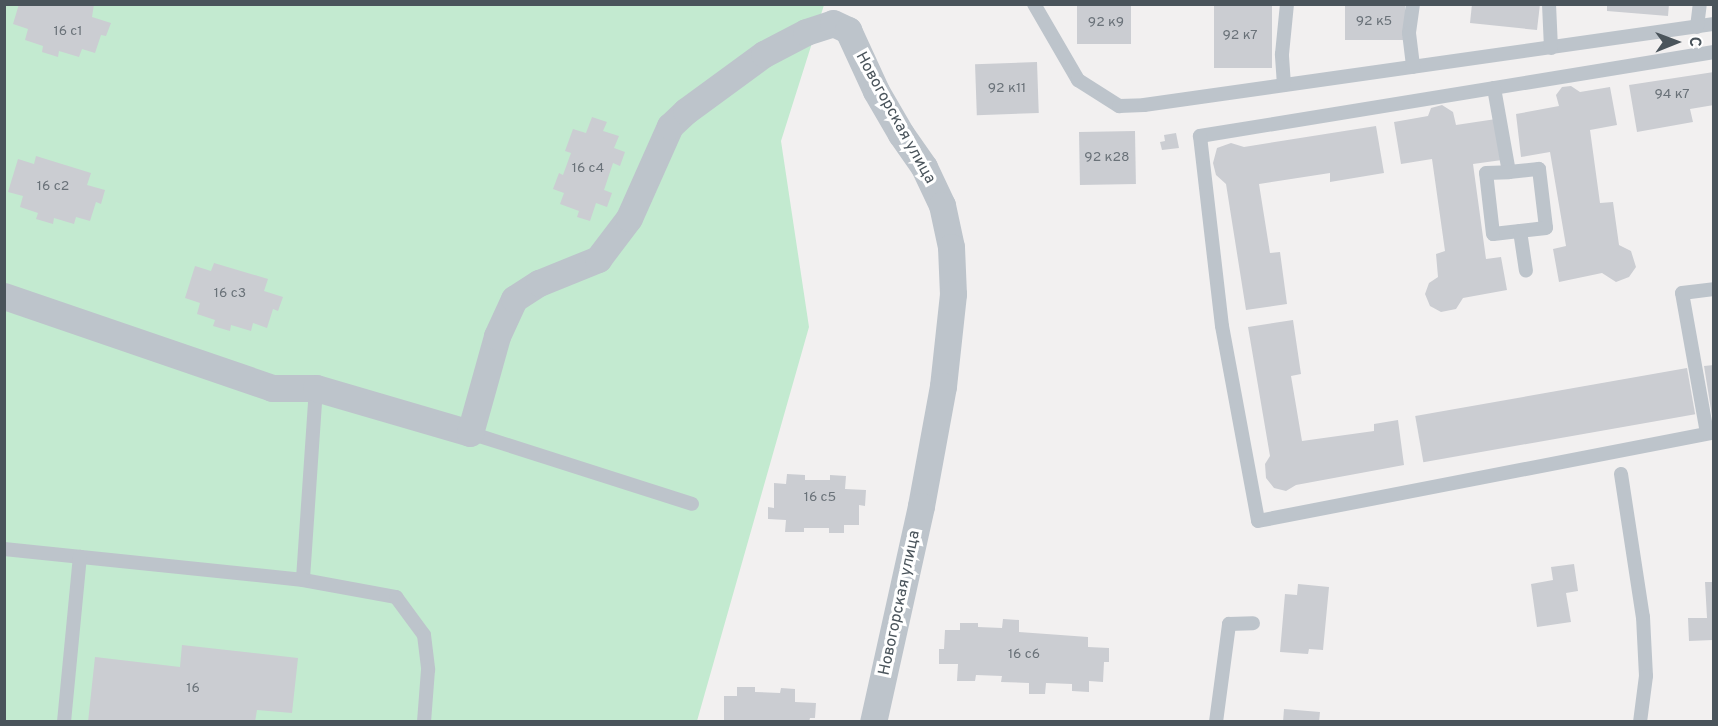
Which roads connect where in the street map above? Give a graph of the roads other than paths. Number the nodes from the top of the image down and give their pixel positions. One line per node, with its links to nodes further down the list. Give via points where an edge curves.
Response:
1 (1034, 4): 11 (lane, via 1078,80 1119,106)
2 (1287, 4): 11 (lane, via 1282,54)
3 (1413, 4): 10 (lane, via 1409,33)
4 (1549, 4): 8 (lane)
5 (1700, 4): 7 (lane)
6 (1713, 24): 7 (lane)
7 (1697, 27): 8 (lane)
8 (1551, 48): 10 (lane)
9 (1713, 52): 12 (lane)
10 (1413, 67): 11 (lane)
11 (1284, 85)
12 (1494, 88): 13 (lane); 20 (lane, via 1200,136 1222,326 1258,521)
13 (1509, 172): 14 (lane, via 1486,173 1493,234); 14 (lane, via 1539,169 1546,228)
14 (1520, 231): 15 (lane)
15 (1526, 271)
16 (1713, 289): 20 (lane, via 1682,293)
17 (4, 296): 18 (street, via 272,388)
18 (316, 388): 19 (street); 25 (lane)
19 (470, 433): 22 (lane); 29 (street, Новогорская улица, via 497,336 514,299 539,283 598,259 630,218 670,126 721,84 774,49 833,23 848,30 876,91 924,167 942,205 951,247 953,294 943,386 923,495)
20 (1710, 433)
21 (1621, 474): 31 (lane, via 1643,617 1646,676)
22 (692, 504)
23 (4, 549): 24 (lane)
24 (80, 557): 25 (lane); 27 (lane)
25 (303, 580): 28 (lane, via 396,597 424,635 428,670)
26 (1253, 623): 30 (lane, via 1229,624)
27 (64, 722)
28 (423, 722)
29 (873, 722)
30 (1216, 722)
31 (1640, 722)

